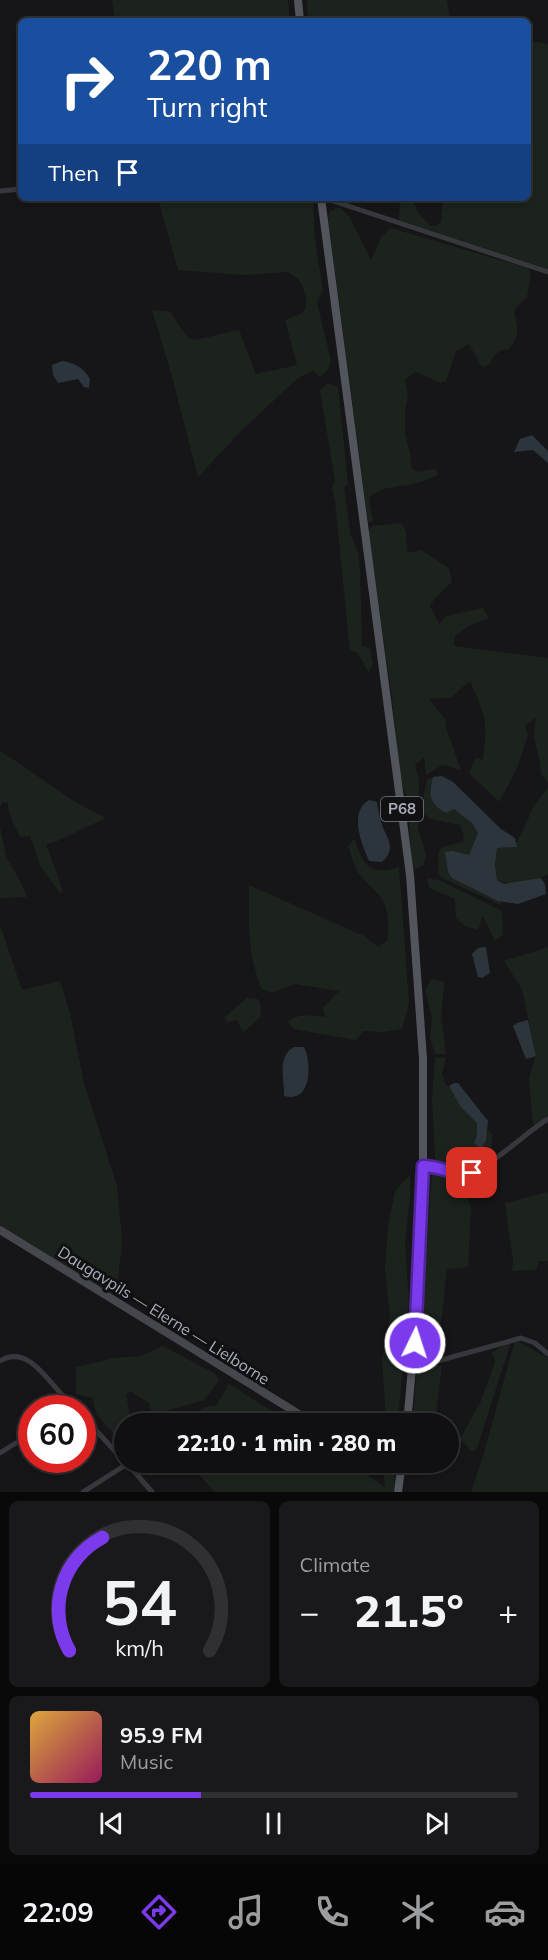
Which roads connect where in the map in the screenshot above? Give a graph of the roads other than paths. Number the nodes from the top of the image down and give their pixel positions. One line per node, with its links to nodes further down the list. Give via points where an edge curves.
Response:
1 (298, 0): 2 (main road)
2 (300, 18)
3 (18, 189): 4 (street)
4 (0, 191)
5 (323, 201): 9 (main road, P68, via 410,875 423,1059)
6 (332, 201): 7 (street)
7 (548, 272)
8 (548, 1119): 9 (street, via 472,1173 456,1174)
9 (423, 1166): 13 (main road, P68)
10 (0, 1230): 15 (main road, Daugavpils — Elerne — Lielborne)
11 (548, 1354): 13 (street, via 521,1338)
12 (0, 1361): 14 (street, via 9,1356 29,1360)
13 (414, 1365): 16 (main road, P68)
14 (61, 1395)
15 (297, 1413)
16 (408, 1413)
17 (96, 1430): 19 (street)
18 (18, 1441): 20 (street)
19 (114, 1449)
20 (0, 1453)
21 (114, 1470): 24 (street)
22 (136, 1473): 25 (street)
23 (401, 1473): 26 (main road)
24 (83, 1492)
25 (152, 1492)
26 (398, 1492)

